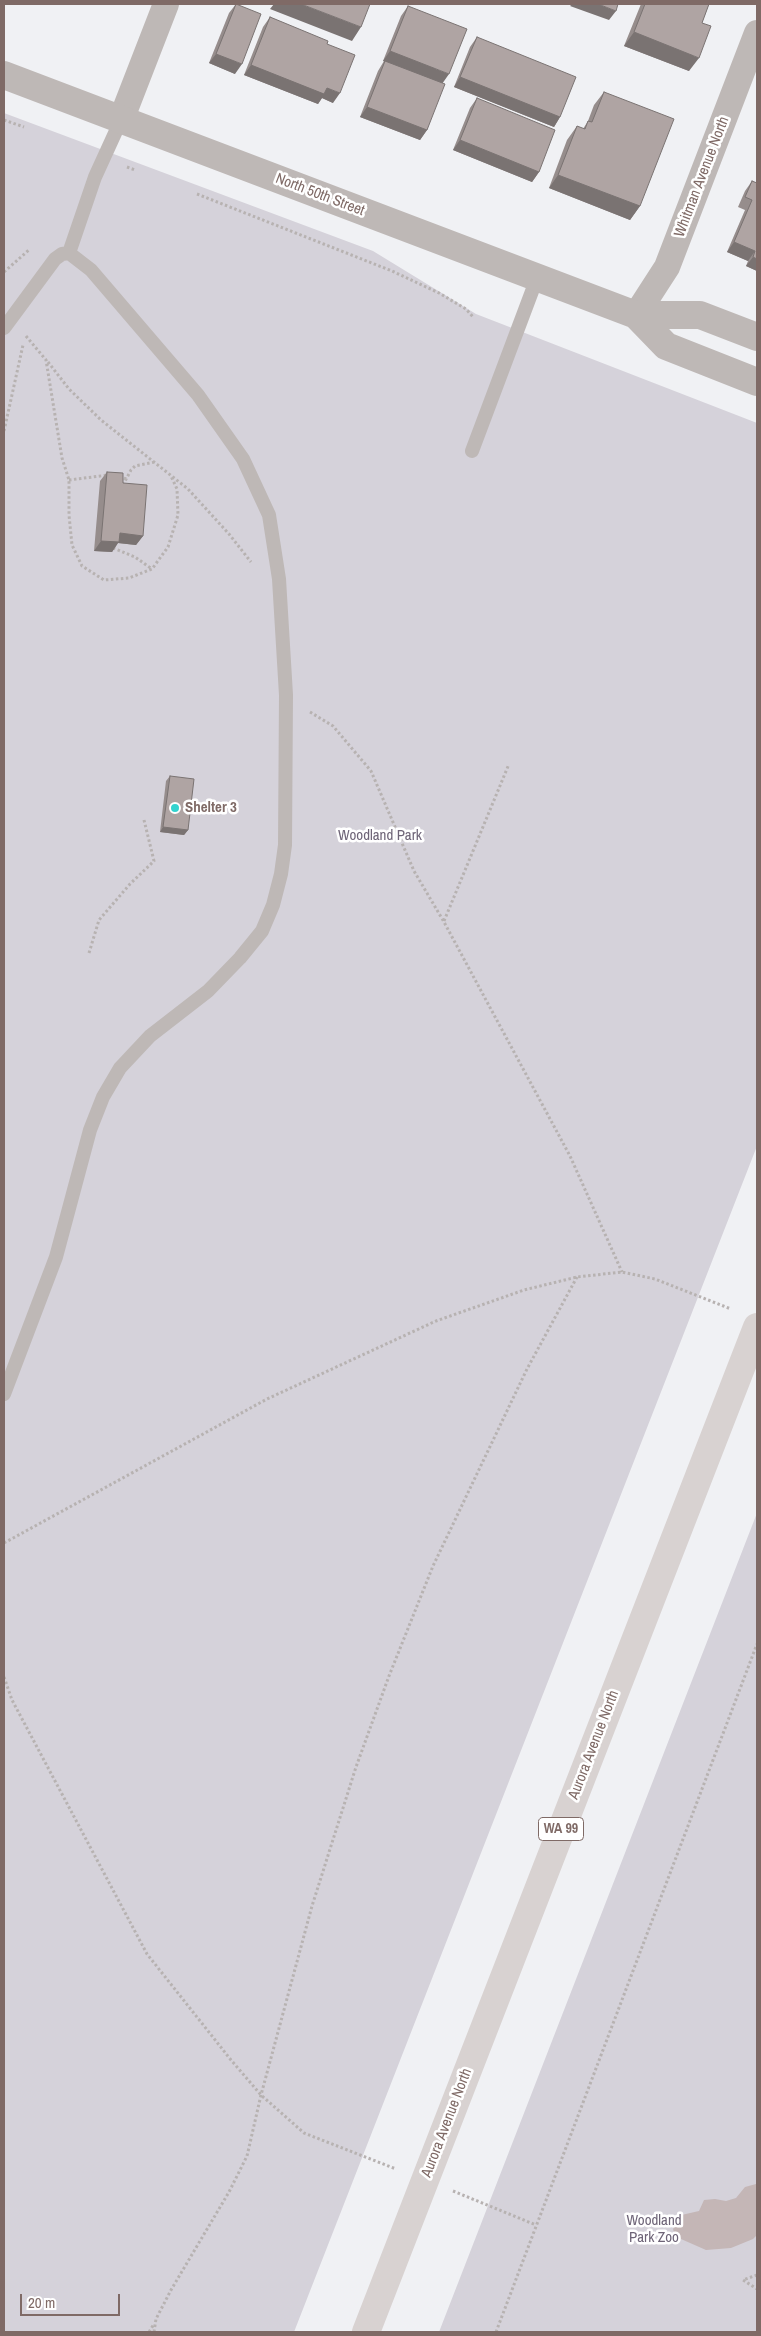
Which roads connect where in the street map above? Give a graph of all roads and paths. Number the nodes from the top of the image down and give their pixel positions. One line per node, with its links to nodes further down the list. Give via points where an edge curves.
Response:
1 (166, 4): 5 (street)
2 (757, 33): 12 (street, Whitman Avenue North, via 668,267)
3 (4, 75): 5 (street, North 50th Street)
4 (4, 120): 6 (path)
5 (121, 120): 10 (lane, via 95,177); 11 (street, North 50th Street)
6 (24, 127)
7 (124, 166): 8 (path)
8 (135, 170)
9 (197, 194): 13 (path, via 392,271 466,309)
10 (69, 253): 14 (lane, via 55,259); 29 (lane, via 91,270 130,313 198,395 243,459 269,515 279,579)
11 (537, 278): 12 (street, North 50th Street); 20 (lane)
12 (636, 315): 16 (street, North 50th Street, via 700,315); 18 (street, North 50th Street, via 666,346)
13 (474, 318)
14 (7, 323): 15 (path)
15 (25, 335): 17 (path); 19 (path)
16 (757, 337)
17 (46, 360): 21 (path, via 69,389 101,420); 24 (path, via 62,458)
18 (757, 382)
19 (4, 431)
20 (472, 451)
21 (155, 462): 22 (path); 23 (path, via 135,466)
22 (171, 476): 27 (path, via 188,489); 28 (path, via 177,489 178,515 168,547)
23 (127, 479): 24 (path, via 114,475); 25 (path, via 122,487)
24 (69, 480): 28 (path, via 68,515 72,545 82,566 104,580 129,578)
25 (116, 488)
26 (112, 548): 28 (path, via 135,557)
27 (252, 563)
28 (152, 569)
29 (286, 696): 32 (path, via 333,726 371,771 414,871); 37 (lane, via 284,845 273,905 262,931 240,958 208,992 150,1036 120,1068 103,1097 90,1130 56,1257)
30 (509, 764): 32 (path)
31 (144, 820): 33 (path, via 154,861 99,920)
32 (444, 922): 34 (path, via 570,1156)
33 (89, 954)
34 (622, 1272): 35 (path); 36 (path, via 655,1280)
35 (577, 1278): 38 (path, via 524,1290 436,1321 267,1399); 41 (path, via 527,1369 433,1566 389,1676 312,1906)
36 (748, 1320): 50 (highway, Aurora Avenue North / WA 99)
37 (4, 1394)
38 (4, 1542)
39 (757, 1644): 44 (path)
40 (4, 1677): 41 (path, via 12,1700 147,1954)
41 (262, 2095): 42 (path, via 304,2134); 47 (path, via 247,2156)
42 (320, 2139)
43 (530, 2220): 44 (path)
44 (536, 2224): 51 (path)
45 (757, 2276): 46 (path, via 744,2280)
46 (757, 2289)
47 (156, 2319): 48 (path); 49 (path)
48 (149, 2332)
49 (154, 2332)
50 (366, 2332)
51 (496, 2332)

